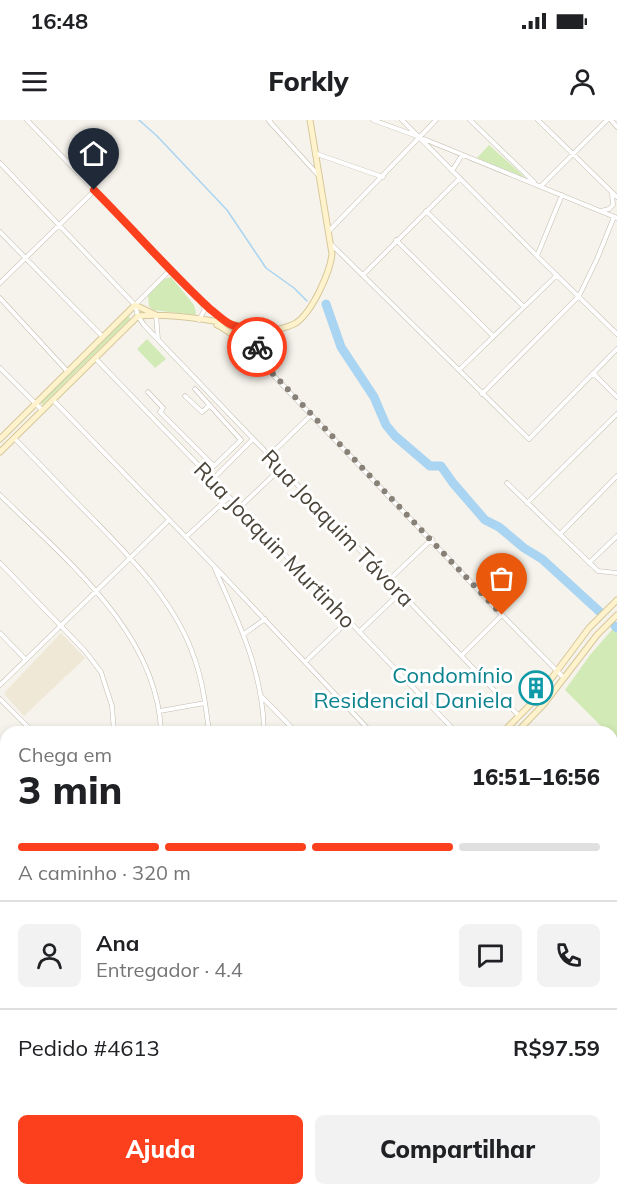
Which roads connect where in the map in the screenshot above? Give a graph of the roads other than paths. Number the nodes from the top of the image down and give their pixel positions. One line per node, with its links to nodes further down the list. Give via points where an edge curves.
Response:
1 (27, 120): 21 (street)
2 (310, 120): 12 (street)
3 (375, 120): 11 (street)
4 (402, 120): 11 (street)
5 (436, 120): 11 (street)
6 (470, 120): 20 (street)
7 (538, 120): 13 (street)
8 (609, 120): 10 (street); 13 (street)
9 (269, 121): 18 (street)
10 (617, 127)
11 (421, 137): 14 (street); 16 (street); 17 (street)
12 (317, 154): 17 (street); 18 (street)
13 (572, 154): 20 (street); 22 (street)
14 (462, 155): 16 (street); 20 (street)
15 (0, 163): 28 (street)
16 (452, 171): 19 (street)
17 (383, 177): 29 (street)
18 (321, 178): 29 (street)
19 (459, 179): 25 (street); 33 (street)
20 (538, 185): 23 (street)
21 (94, 190): 28 (street); 35 (street)
22 (612, 193): 24 (street); 26 (street, via 613,205)
23 (562, 195): 26 (street); 33 (street)
24 (617, 197)
25 (426, 211): 31 (street); 43 (street)
26 (599, 212): 27 (street)
27 (615, 218): 39 (street)
28 (58, 225): 34 (street); 42 (street)
29 (329, 231): 32 (street)
30 (0, 232): 34 (street)
31 (396, 240): 36 (street); 52 (street)
32 (332, 245): 36 (street); 50 (street, via 332,261 306,314 290,326)
33 (537, 256): 37 (street)
34 (25, 258): 38 (street); 53 (street)
35 (171, 268): 40 (street); 42 (street)
36 (363, 275): 61 (street)
37 (556, 275): 39 (street); 43 (street)
38 (0, 283)
39 (579, 296): 51 (street); 66 (street)
40 (198, 297): 46 (street, via 205,309); 48 (street)
41 (0, 298): 62 (street)
42 (135, 304): 44 (street); 45 (street, Rua Joaquim Távora); 53 (street)
43 (523, 306): 52 (street)
44 (156, 315): 45 (street); 46 (street); 54 (street)
45 (138, 316): 54 (street, Rua Joaquim Távora); 58 (street)
46 (199, 320): 47 (street)
47 (212, 322): 48 (street); 56 (street)
48 (232, 325): 49 (street)
49 (249, 328): 50 (street); 55 (street); 56 (street, via 242,334)
50 (270, 332): 55 (street)
51 (617, 334)
52 (493, 336): 61 (street)
53 (103, 337): 62 (street)
54 (158, 339): 77 (street, Rua Joaquim Távora)
55 (258, 340): 56 (street); 59 (street)
56 (244, 341): 59 (street)
57 (617, 349): 63 (street)
58 (95, 358): 69 (street); 84 (street, Rua Joaquin Murtinho)
59 (259, 359): 74 (street)
60 (0, 368): 70 (street)
61 (460, 369): 66 (street)
62 (68, 372): 70 (street)
63 (593, 373): 66 (street, via 529,439); 68 (street)
64 (195, 389): 71 (street)
65 (148, 392): 79 (street, via 164,408 160,412 212,465)
66 (482, 394)
67 (185, 396): 71 (street, via 201,412)
68 (617, 397)
69 (52, 399): 72 (street); 90 (street)
70 (36, 404): 72 (street); 76 (street)
71 (210, 405): 79 (street, via 240,437)
72 (42, 410): 75 (street)
73 (617, 414): 88 (street)
74 (311, 415): 80 (street); 94 (street)
75 (14, 437): 78 (street); 95 (street)
76 (0, 438)
77 (253, 439): 80 (street, Rua Joaquim Távora); 81 (street)
78 (0, 452)
79 (226, 456): 81 (street)
80 (269, 456): 82 (street, Rua Joaquim Távora)
81 (231, 461): 84 (street)
82 (281, 468): 89 (street); 100 (street, Rua Joaquim Távora)
83 (617, 476): 91 (street)
84 (212, 480): 87 (street, Rua Joaquin Murtinho)
85 (507, 483): 88 (street)
86 (0, 495): 101 (street)
87 (229, 497): 89 (street, Rua Joaquin Murtinho); 93 (street)
88 (528, 503): 91 (street)
89 (239, 508): 107 (street, Rua Joaquin Murtinho)
90 (169, 520): 93 (street); 95 (street)
91 (560, 534): 97 (street)
92 (617, 536): 97 (street)
93 (186, 537): 98 (street)
94 (432, 539): 100 (street); 104 (street)
95 (131, 558): 101 (street); 120 (street, via 181,628 196,660)
96 (0, 563): 108 (street)
97 (589, 563): 99 (street, via 598,571)
98 (214, 566): 106 (street); 111 (street)
99 (617, 573)
100 (389, 580): 102 (street, Rua Joaquim Távora)
101 (97, 592): 108 (street); 121 (street, via 145,666)
102 (400, 592): 109 (street); 112 (street, Rua Joaquim Távora)
103 (617, 600): 115 (street, via 589,628)
104 (502, 615): 112 (street); 115 (street)
105 (617, 615): 116 (street)
106 (265, 619): 111 (street); 114 (street)
107 (348, 621): 109 (street, Rua Joaquin Murtinho); 114 (street)
108 (62, 627): 113 (street); 124 (street, via 101,672 112,706)
109 (359, 632): 130 (street, Rua Joaquin Murtinho)
110 (0, 633): 113 (street)
111 (244, 634): 118 (street)
112 (462, 655): 122 (street, Rua Joaquim Távora)
113 (26, 660): 117 (street)
114 (305, 662): 129 (street)
115 (557, 671): 116 (street); 122 (street)
116 (564, 678): 132 (street)
117 (0, 685)
118 (261, 695): 127 (street); 128 (street)
119 (0, 699): 123 (street)
120 (205, 704): 121 (street); 126 (street)
121 (160, 711): 125 (street)
122 (519, 716): 131 (street)
123 (27, 726)
124 (114, 726)
125 (161, 726)
126 (208, 726)
127 (264, 726)
128 (290, 726)
129 (365, 726)
130 (450, 726)
131 (509, 726)
132 (523, 726)

